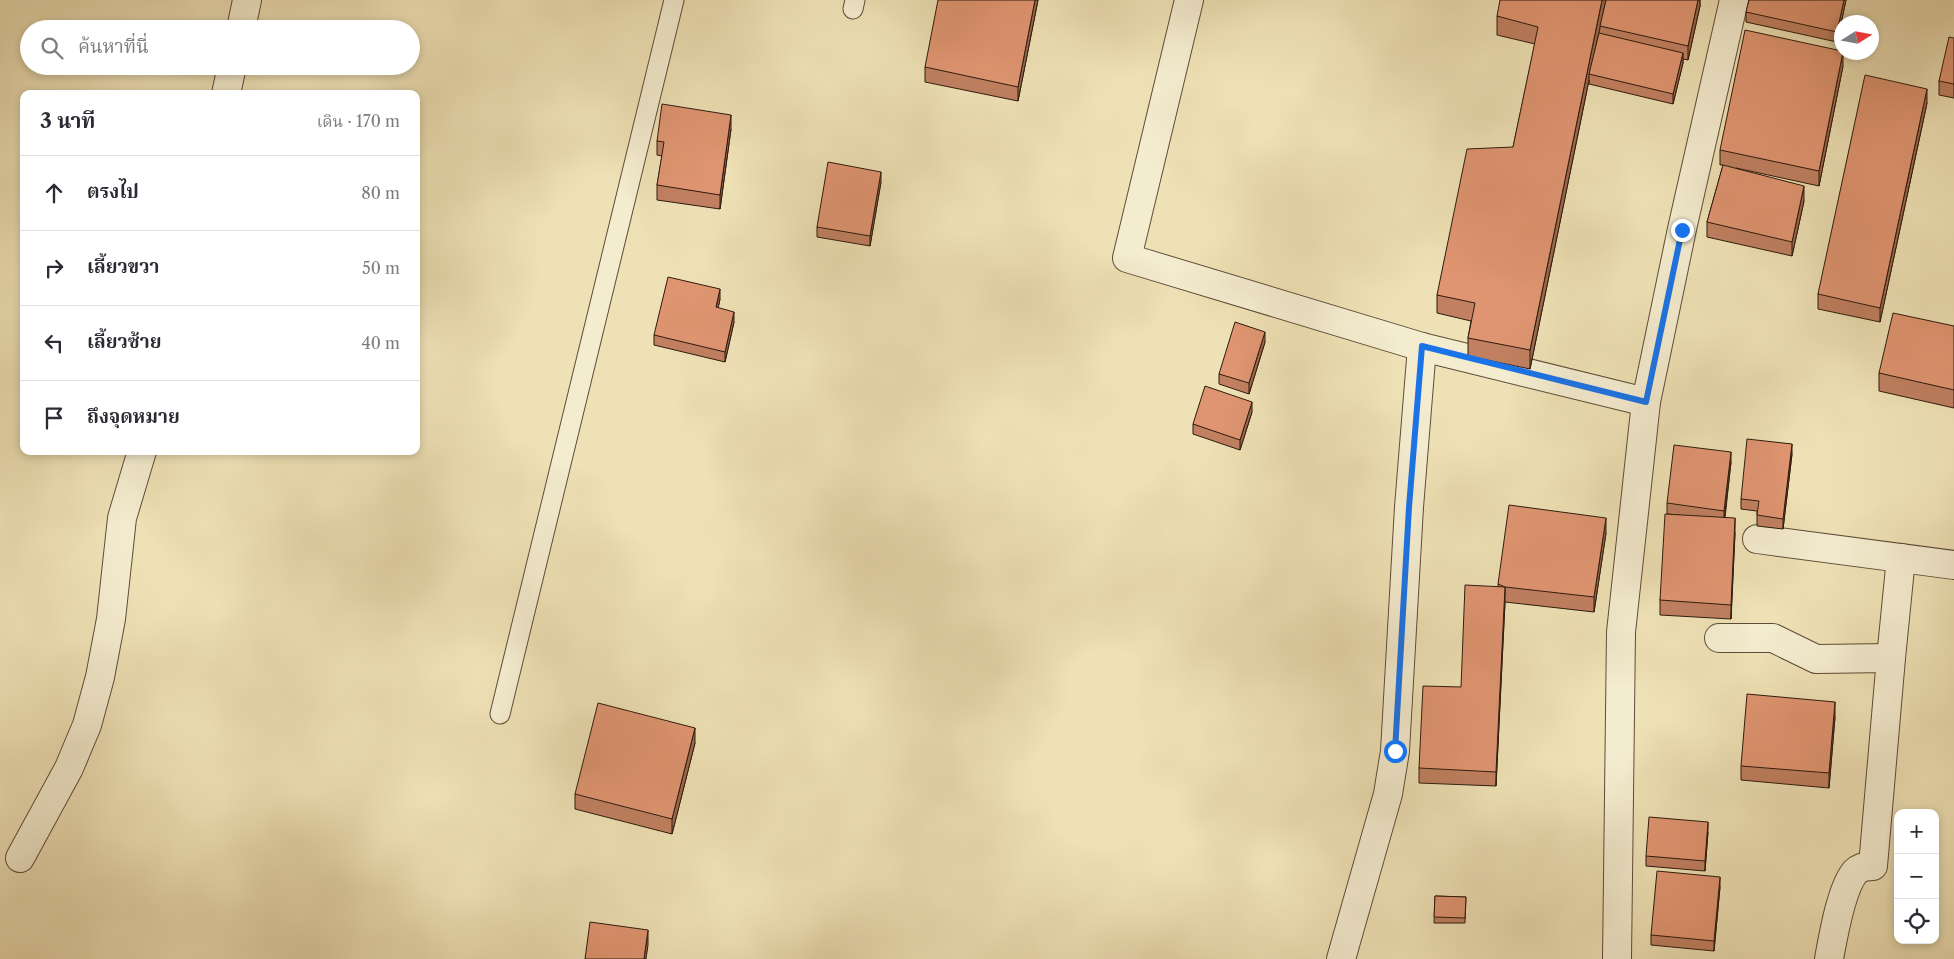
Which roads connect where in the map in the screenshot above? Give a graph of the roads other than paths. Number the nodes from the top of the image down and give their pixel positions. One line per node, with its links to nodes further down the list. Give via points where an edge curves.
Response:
1 (247, 0): 5 (street)
2 (674, 0): 16 (lane)
3 (1189, 0): 8 (street, via 1127,258)
4 (1734, 0): 9 (street)
5 (243, 20)
6 (230, 75): 7 (street)
7 (227, 90)
8 (1422, 346): 9 (street); 18 (street, via 1395,751 1388,794)
9 (1646, 402): 19 (street, via 1621,632)
10 (141, 455): 17 (street, via 122,518 111,619 87,725 69,768)
11 (1756, 539): 12 (street)
12 (1901, 558): 13 (street); 15 (street)
13 (1954, 565)
14 (1719, 638): 15 (street, via 1773,638 1816,659)
15 (1891, 658): 20 (street, via 1873,866 1860,869 1851,879 1842,902)
16 (500, 714)
17 (20, 858)
18 (1341, 959)
19 (1617, 959)
20 (1829, 959)

